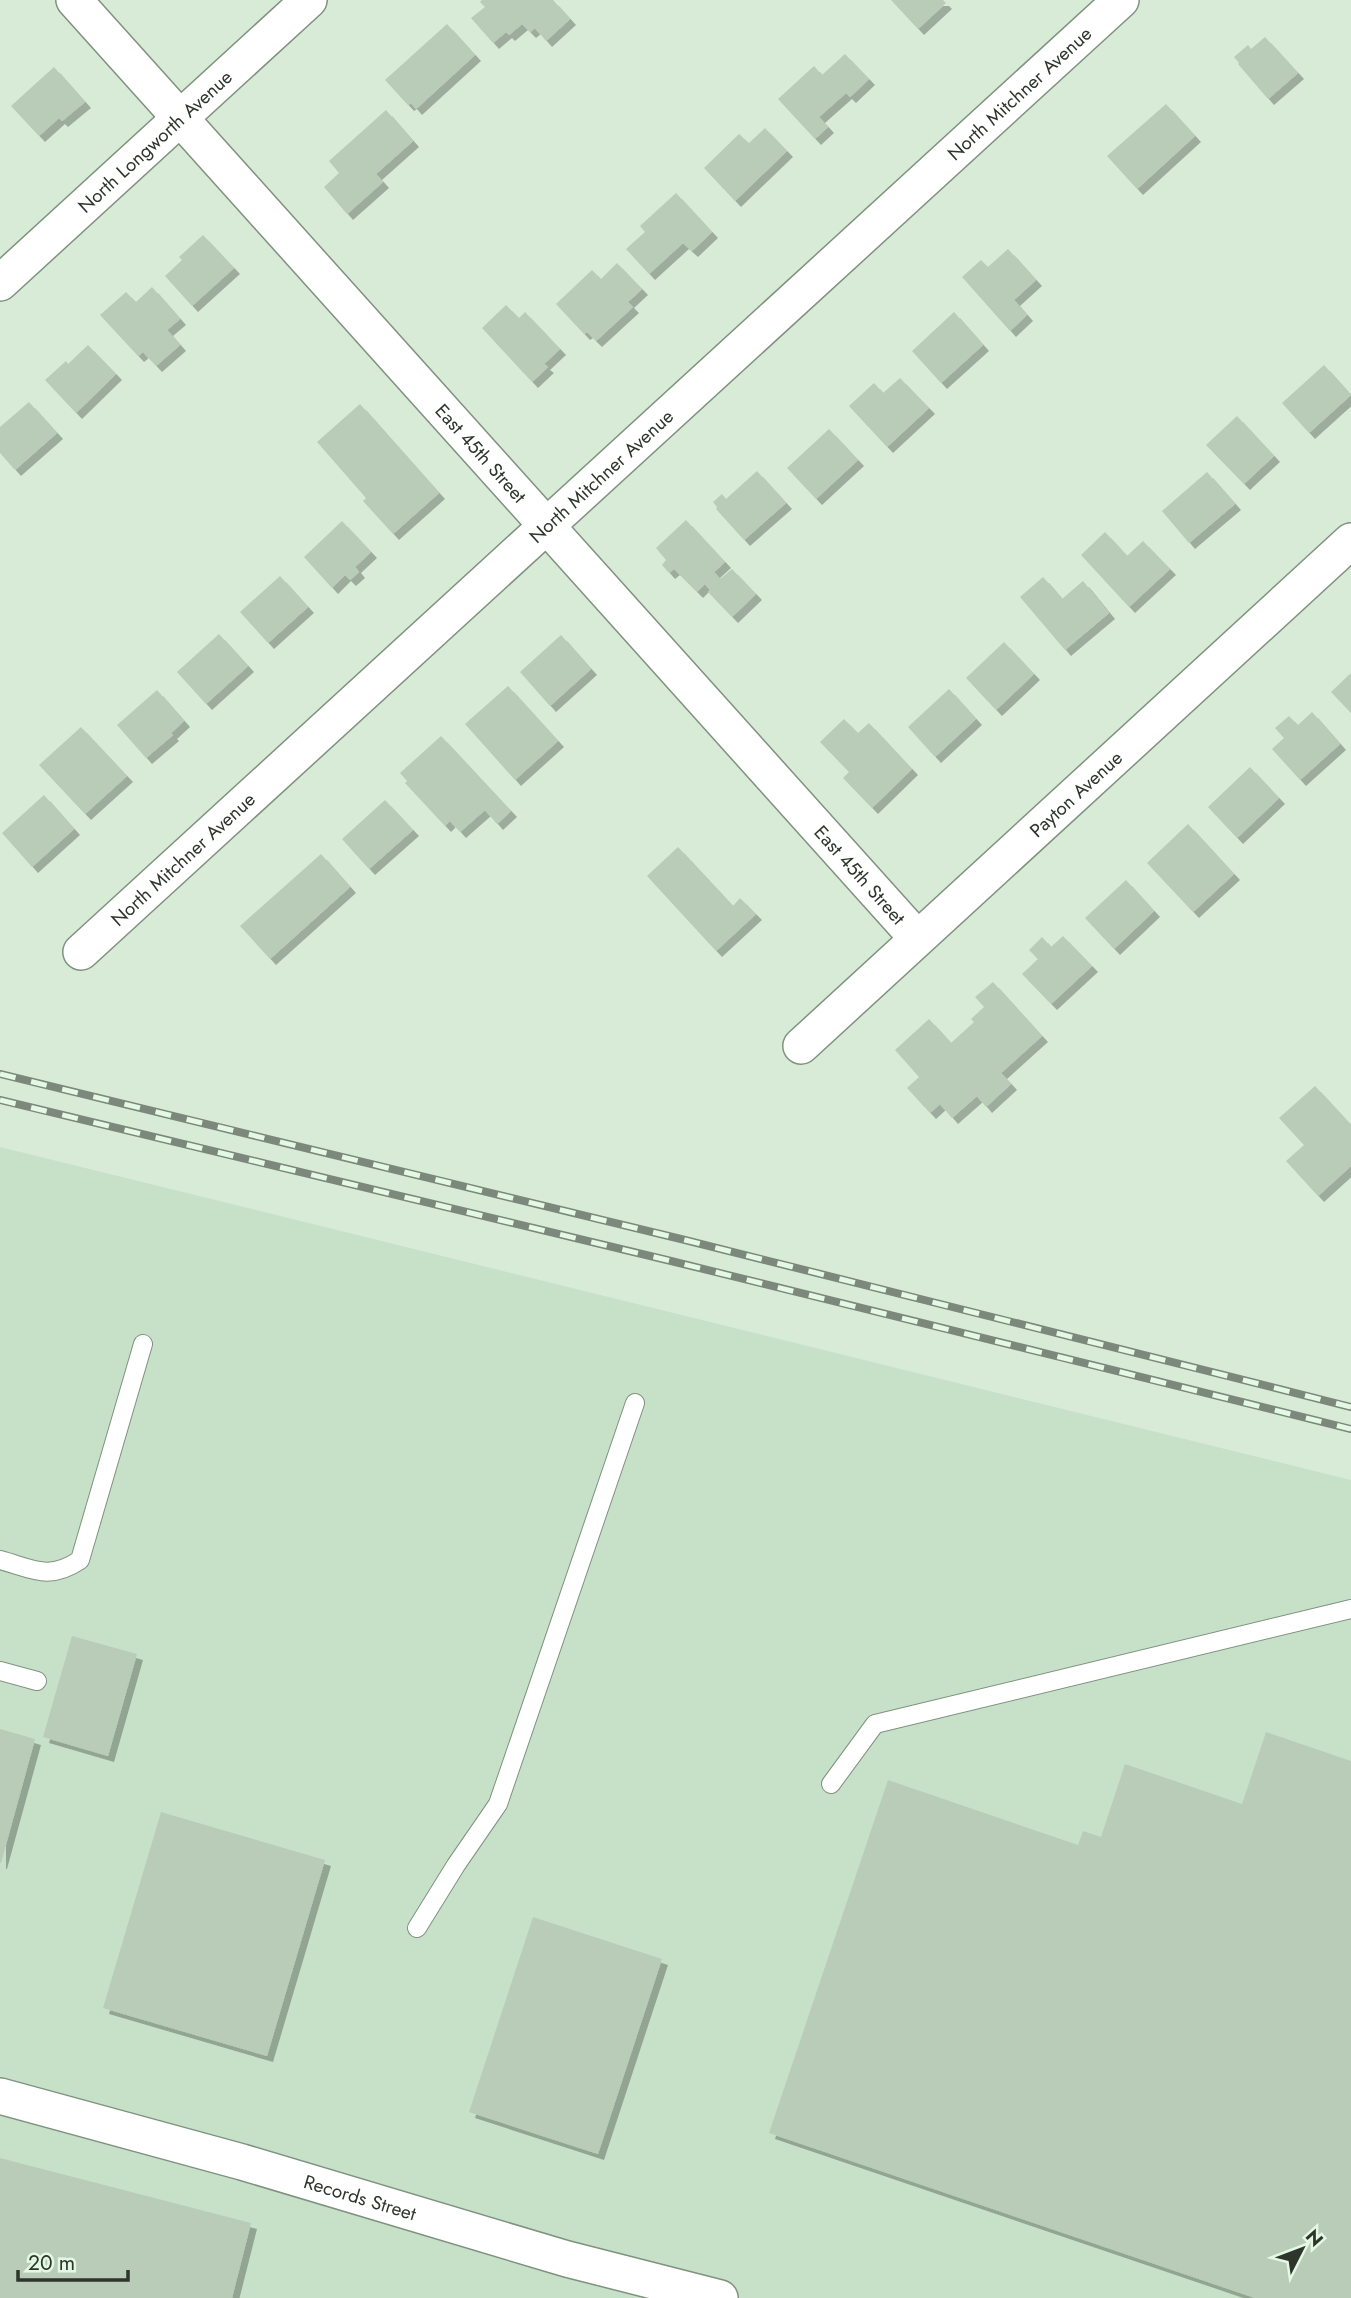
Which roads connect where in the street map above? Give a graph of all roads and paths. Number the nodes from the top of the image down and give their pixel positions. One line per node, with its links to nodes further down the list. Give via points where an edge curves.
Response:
1 (74, 0): 4 (street, East 45th Street)
2 (309, 0): 4 (street, North Longworth Avenue)
3 (1121, 0): 6 (street, North Mitchner Avenue)
4 (181, 118): 5 (street, North Longworth Avenue); 6 (street, East 45th Street)
5 (0, 283)
6 (547, 525): 8 (street, East 45th Street); 9 (street, North Mitchner Avenue)
7 (1351, 541): 8 (street, Payton Avenue)
8 (917, 938): 10 (street, Payton Avenue)
9 (81, 952)
10 (802, 1046)
11 (143, 1344): 13 (lane, via 80,1560 64,1571 48,1573)
12 (635, 1403): 18 (lane, via 498,1804)
13 (0, 1560)
14 (1351, 1609): 17 (lane, via 874,1724)
15 (0, 1671): 16 (lane)
16 (37, 1681)
17 (831, 1784)
18 (417, 1928)
19 (0, 2096): 20 (street, Records Street, via 567,2259)
20 (720, 2298)

